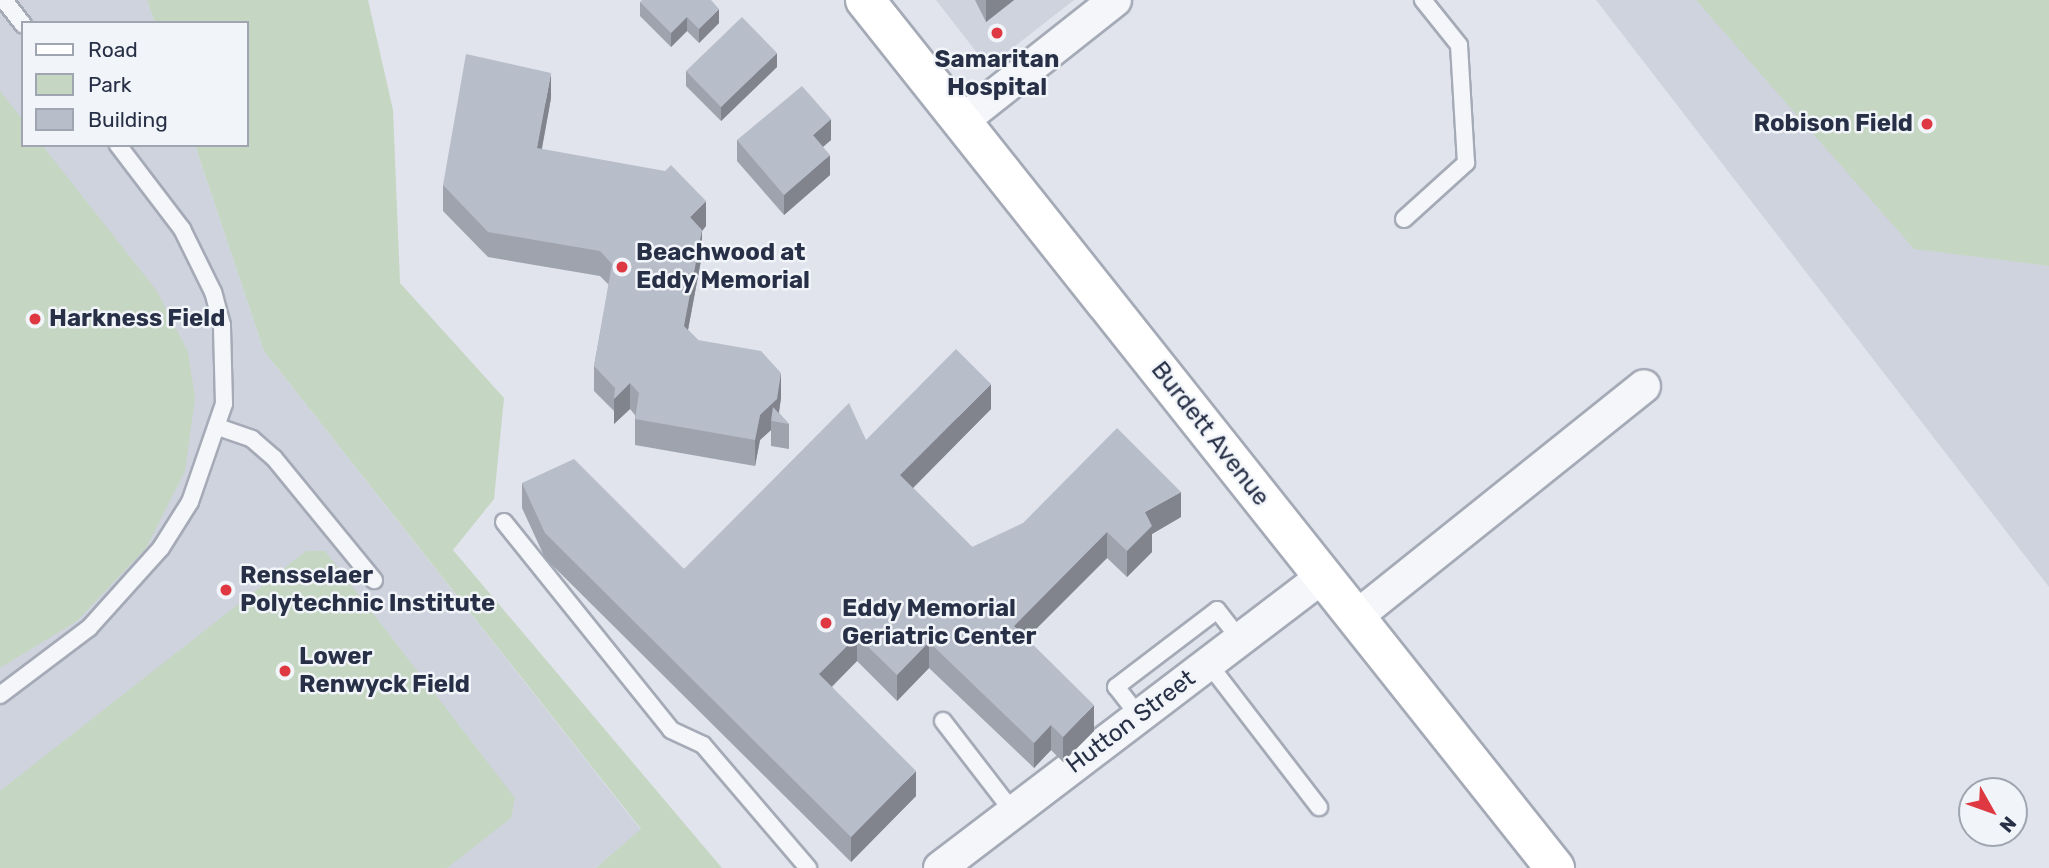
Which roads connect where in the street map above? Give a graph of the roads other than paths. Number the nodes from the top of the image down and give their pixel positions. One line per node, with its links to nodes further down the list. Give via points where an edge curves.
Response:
1 (4, 0): 5 (lane)
2 (865, 0): 6 (street, Burdett Avenue)
3 (1115, 0): 6 (street)
4 (1423, 0): 8 (lane, via 1460,46 1466,163)
5 (21, 21)
6 (962, 121): 12 (street, Burdett Avenue)
7 (120, 147): 10 (lane, via 182,229 213,292 226,367)
8 (1404, 219)
9 (1644, 386): 14 (street)
10 (218, 427): 13 (lane, via 252,439 274,458); 17 (lane, via 190,502 128,589 89,628)
11 (504, 522): 22 (lane, via 671,730 704,745)
12 (1322, 576): 14 (street, Burdett Avenue); 15 (street, Hutton Street)
13 (374, 580)
14 (1356, 617): 24 (street, Burdett Avenue)
15 (1240, 639): 16 (street, Hutton Street); 18 (lane, via 1217,610 1177,640 1116,687)
16 (1209, 663): 18 (street, Hutton Street); 20 (lane)
17 (0, 695)
18 (1139, 716): 21 (street, Hutton Street)
19 (943, 722): 21 (lane)
20 (1319, 807)
21 (1013, 812): 23 (street, Hutton Street)
22 (808, 868)
23 (940, 868)
24 (1555, 868)

